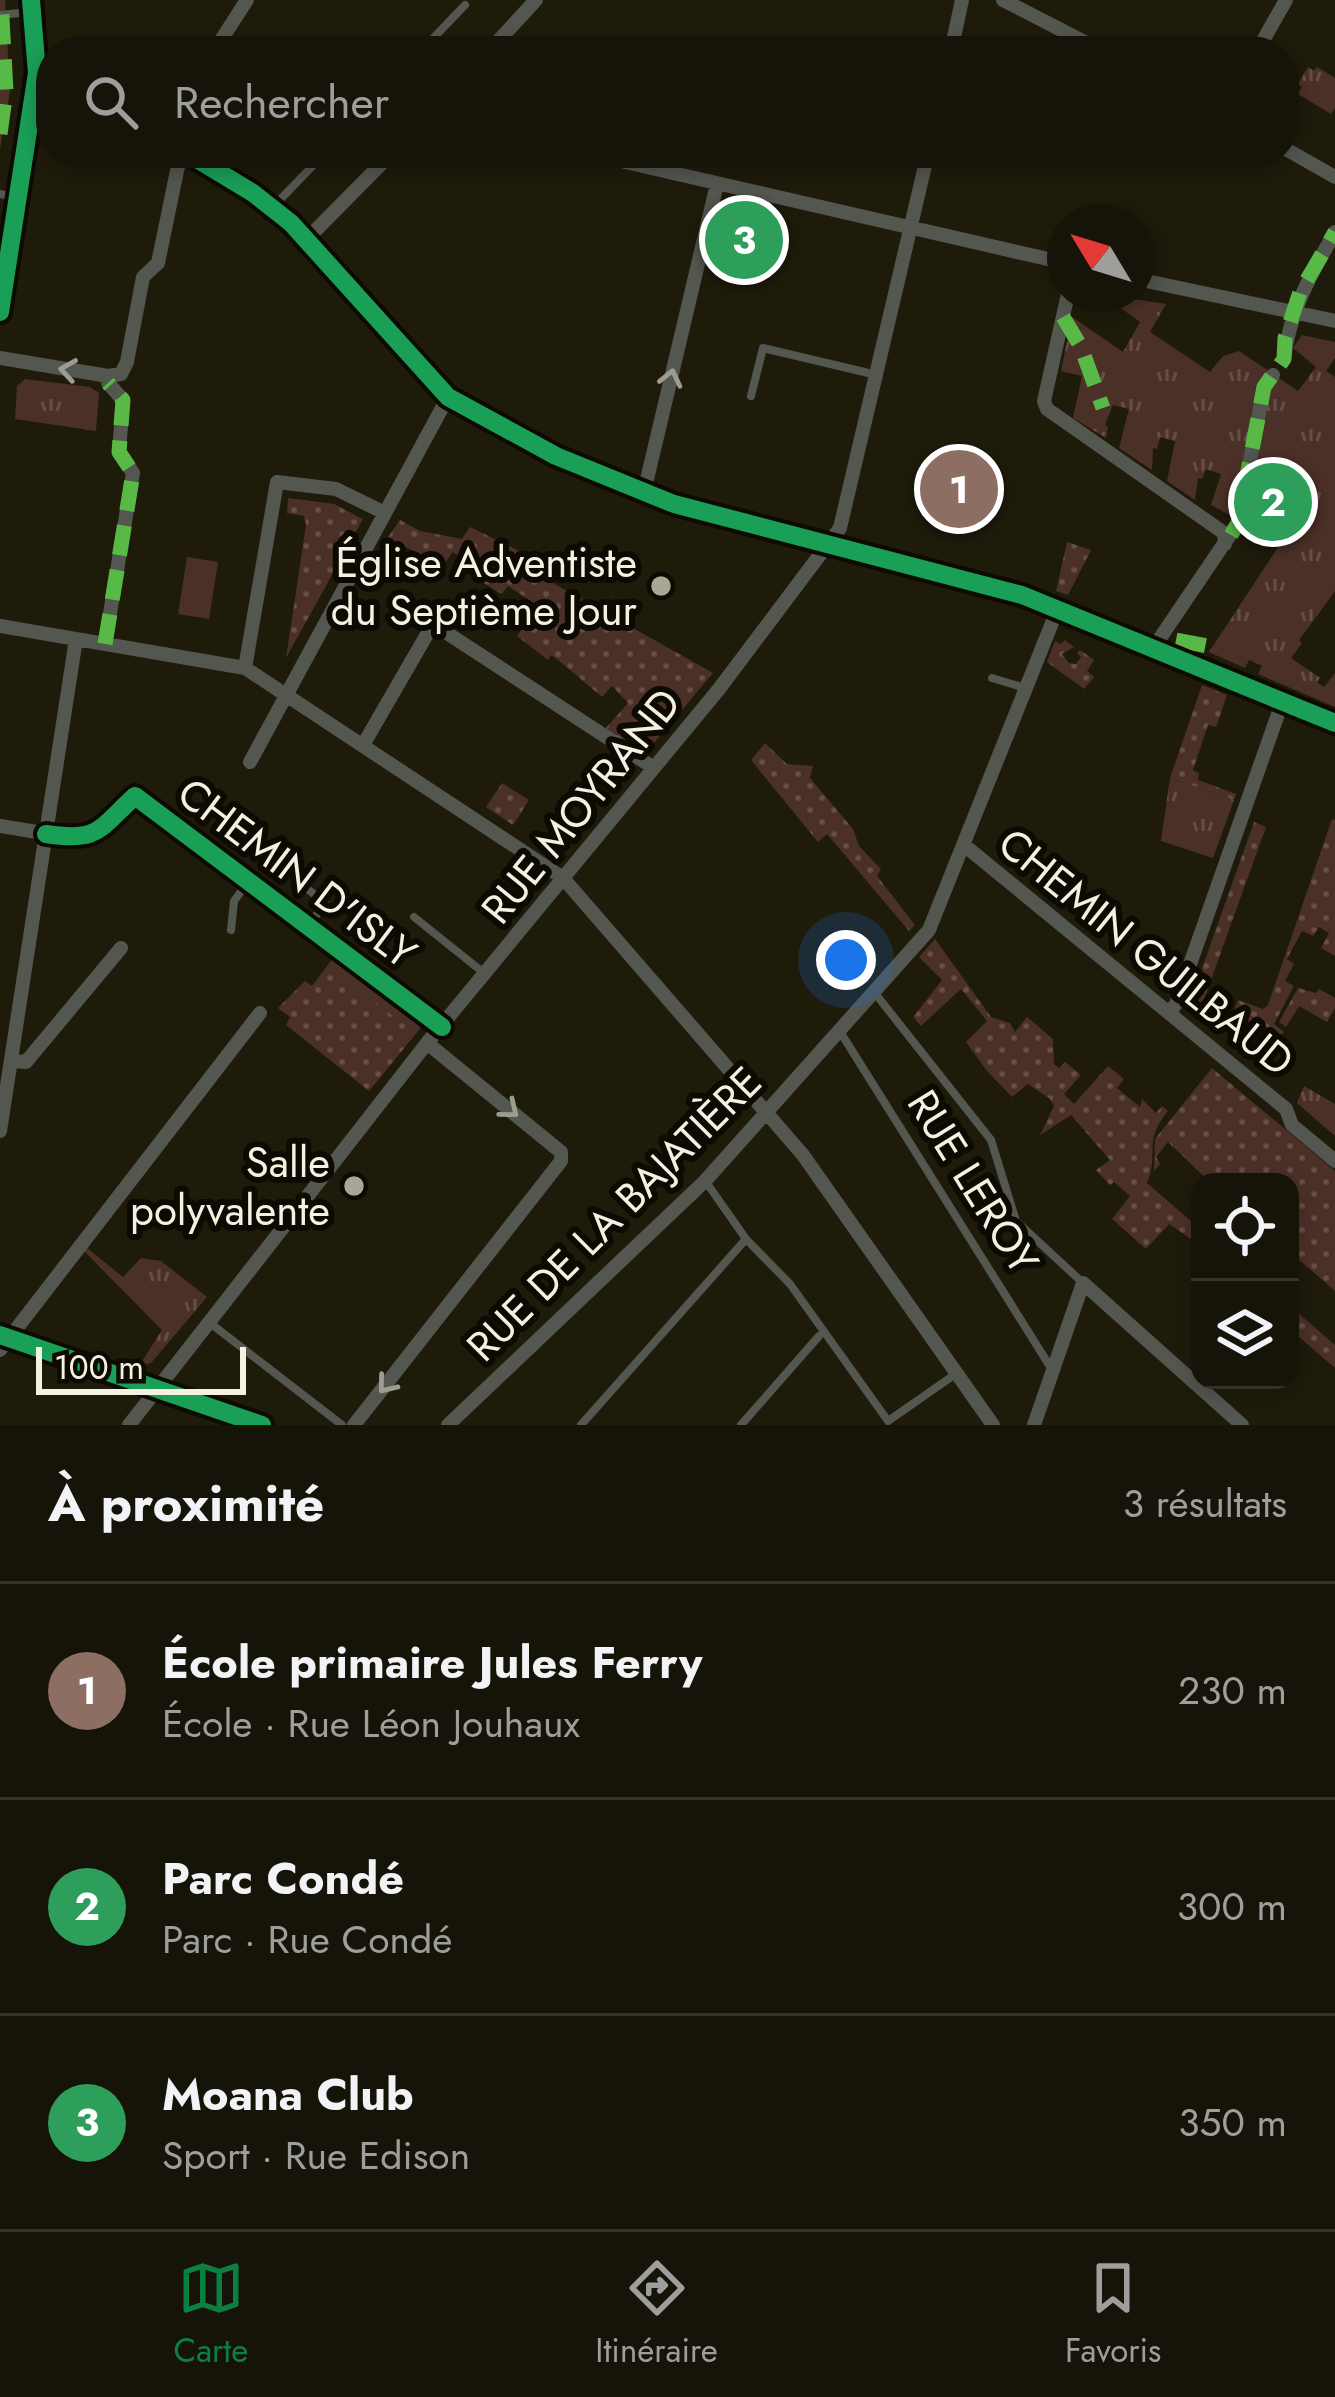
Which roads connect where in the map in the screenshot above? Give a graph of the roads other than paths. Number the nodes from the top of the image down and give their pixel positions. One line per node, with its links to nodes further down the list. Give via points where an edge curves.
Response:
1 (536, 0): 12 (street)
2 (962, 0): 13 (street)
3 (1003, 0): 14 (street)
4 (1286, 0): 15 (street)
5 (243, 1): 10 (street)
6 (465, 5): 11 (lane)
7 (31, 6): 8 (lane); 9 (street)
8 (0, 14)
9 (37, 36)
10 (223, 36)
11 (436, 36)
12 (503, 36)
13 (954, 36)
14 (1073, 36)
15 (1266, 36)
16 (36, 116): 19 (street)
17 (36, 138): 19 (street)
18 (1299, 157): 26 (street)
19 (24, 161): 28 (street)
20 (178, 168): 39 (street, one-way to 39, via 158,262 143,277 121,374)
21 (210, 168): 29 (street)
22 (311, 168): 29 (lane)
23 (377, 168): 32 (street)
24 (649, 168): 27 (street)
25 (925, 168): 30 (street, RUE MOYRAND)
26 (1335, 177)
27 (717, 184): 30 (street); 46 (street, one-way to 27)
28 (9, 196): 35 (street)
29 (273, 207): 32 (street)
30 (911, 229): 33 (street); 41 (street, RUE MOYRAND)
31 (1335, 232): 37 (street)
32 (306, 240): 45 (street)
33 (1047, 259)
34 (1155, 283): 37 (street)
35 (0, 312)
36 (1065, 312): 48 (street, via 1047,409)
37 (1294, 313): 38 (street); 40 (street)
38 (1335, 321)
39 (0, 358)
40 (1284, 359)
41 (877, 375): 44 (lane, via 763,348); 49 (street, RUE MOYRAND, via 840,528)
42 (1273, 375): 48 (street)
43 (108, 383): 53 (street, via 123,400 119,452 133,472)
44 (751, 396)
45 (448, 398): 46 (street); 47 (street)
46 (644, 492): 49 (street)
47 (385, 513): 55 (street, via 336,489 277,482); 58 (street)
48 (1228, 540): 54 (street)
49 (829, 544): 50 (street); 63 (street, RUE MOYRAND)
50 (1058, 608): 54 (street); 57 (street, RUE DE LA BAJATIÈRE)
51 (0, 626): 52 (street)
52 (76, 639): 53 (street); 65 (street)
53 (105, 644): 55 (street)
54 (1154, 647): 59 (street)
55 (245, 668): 58 (street)
56 (992, 677): 57 (lane)
57 (1028, 688): 66 (street, RUE DE LA BAJATIÈRE)
58 (287, 694): 61 (street); 62 (street)
59 (1283, 700): 60 (street); 77 (street)
60 (1335, 724)
61 (363, 745): 63 (street, via 433,624); 68 (street)
62 (250, 762)
63 (655, 768): 68 (street, RUE MOYRAND)
64 (0, 826): 65 (street)
65 (46, 834): 69 (street, CHEMIN D'ISLY, via 95,833 135,796); 78 (street)
66 (964, 844): 75 (street, RUE DE LA BAJATIÈRE, via 929,930); 77 (street, CHEMIN GUILBAUD)
67 (313, 866): 71 (lane, via 300,884 325,903)
68 (563, 878): 74 (street, RUE MOYRAND); 83 (street)
69 (249, 881): 71 (street, CHEMIN D'ISLY); 72 (lane, via 234,902)
70 (414, 917): 74 (lane)
71 (309, 925): 79 (street, CHEMIN D'ISLY)
72 (231, 930)
73 (121, 948): 82 (street, via 26,1062)
74 (485, 974): 79 (street, RUE MOYRAND)
75 (873, 991): 80 (street, RUE DE LA BAJATIÈRE); 88 (lane, via 991,1140 1016,1221)
76 (260, 1013): 91 (street)
77 (1169, 1013): 85 (street, CHEMIN GUILBAUD, via 1286,1109 1292,1125)
78 (8, 1026): 82 (street)
79 (442, 1027): 81 (street, RUE MOYRAND)
80 (838, 1028): 83 (street, RUE DE LA BAJATIÈRE); 92 (lane, RUE LEROY)
81 (427, 1042): 89 (street, RUE MOYRAND); 98 (street, one-way to 98, via 561,1152 561,1161)
82 (11, 1061): 84 (street)
83 (766, 1112): 86 (street, RUE DE LA BAJATIÈRE); 93 (street)
84 (0, 1131)
85 (1335, 1161)
86 (705, 1181): 87 (lane); 99 (street, RUE DE LA BAJATIÈRE)
87 (746, 1239): 93 (lane, via 790,1284 888,1421); 100 (lane)
88 (1083, 1283): 92 (street, RUE LEROY); 104 (street)
89 (208, 1322): 94 (street, RUE MOYRAND); 97 (lane)
90 (819, 1336): 101 (lane)
91 (3, 1341): 94 (street)
92 (1053, 1370): 103 (street, RUE LEROY)
93 (956, 1373): 102 (street)
94 (156, 1389): 95 (street, RUE MOYRAND); 96 (street)
95 (129, 1425)
96 (262, 1425)
97 (343, 1425)
98 (354, 1425)
99 (448, 1425)
100 (581, 1425)
101 (741, 1425)
102 (993, 1425)
103 (1034, 1425)
104 (1242, 1425)

